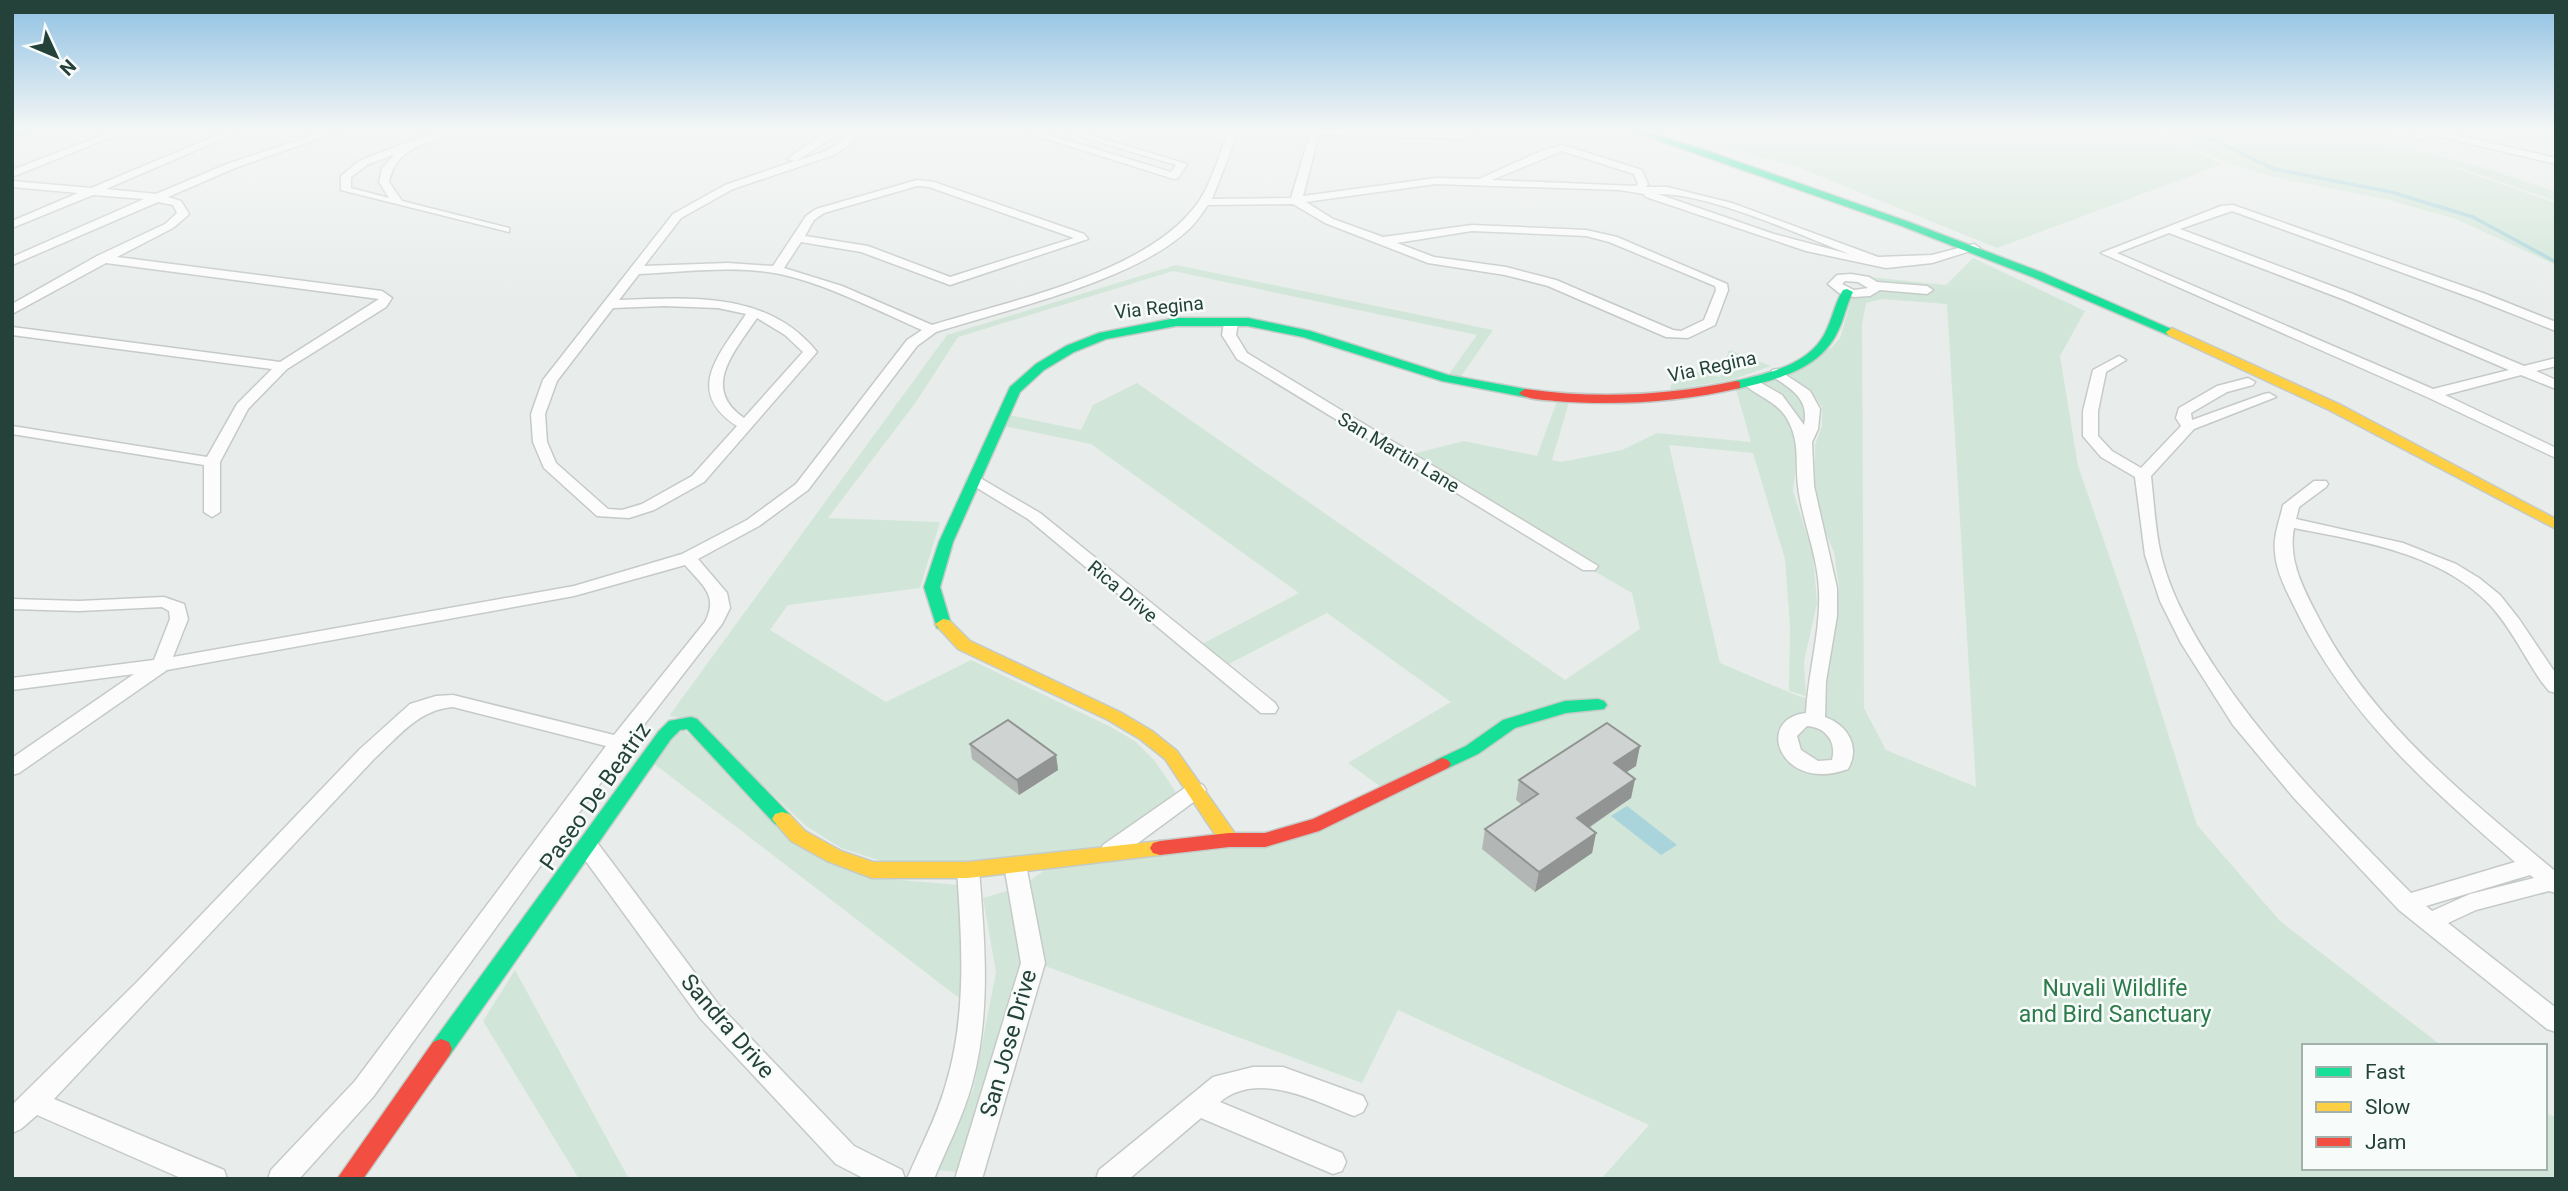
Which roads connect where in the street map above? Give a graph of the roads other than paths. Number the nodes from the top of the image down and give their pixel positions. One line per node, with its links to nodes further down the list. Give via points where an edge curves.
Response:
1 (28, 186): 16 (street)
2 (108, 186): 16 (street)
3 (182, 186): 17 (street)
4 (346, 186): 18 (street, via 346,190)
5 (386, 186): 18 (street)
6 (733, 186): 29 (street, via 677,216)
7 (908, 186): 24 (street, via 820,211)
8 (930, 186): 24 (street, via 1082,239 950,281 864,249)
9 (1212, 186): 20 (street)
10 (1300, 186): 19 (street)
11 (1405, 186): 19 (street)
12 (1555, 186): 15 (street)
13 (1643, 186): 15 (street)
14 (1808, 186): 26 (street)
15 (1644, 191): 26 (street, via 1825,255 1886,264 1930,261)
16 (93, 192): 17 (street); 21 (street)
17 (153, 197): 27 (street, via 177,203 183,214 169,226); 28 (street)
18 (397, 201): 23 (street)
19 (1296, 201): 20 (street); 25 (street, via 1329,221)
20 (1205, 202): 38 (street, via 1184,228 1150,252 1103,275)
21 (12, 225)
22 (2169, 229): 37 (street, via 2234,208); 43 (street); 48 (street, via 2107,253)
23 (505, 230)
24 (798, 238): 30 (street)
25 (1384, 241): 25 (street, via 1432,260 1506,271 1552,284 1671,334 1683,335 1710,322 1722,290 1716,281 1614,239 1586,233 1472,228)
26 (1974, 248): 61 (street, via 2119,307 2293,387 2469,475)
27 (101, 259): 34 (street); 42 (street, via 386,298)
28 (12, 261)
29 (636, 270): 30 (street); 33 (street)
30 (778, 270): 38 (street, via 814,280)
31 (1927, 290): 32 (street, via 1875,286 1854,277 1834,281)
32 (1847, 292): 44 (street, Via Regina, via 1828,341)
33 (610, 304): 35 (street, via 726,303); 50 (street, via 550,380 538,414 540,442 549,465 574,490 603,513 623,515 648,507 698,479)
34 (12, 310)
35 (755, 311): 50 (street, via 716,375 713,389 731,417); 50 (street, via 796,335 810,352)
36 (1231, 323): 45 (street, Via Regina, via 1280,328 1455,381 1540,395 1668,398); 57 (street, Via Regina, via 1147,326 1094,338 1063,351 1032,371 1014,390); 63 (street, San Martin Lane, via 1229,335 1242,356)
37 (2556, 327)
38 (931, 329): 62 (street, via 912,343 802,487 753,523)
39 (12, 331): 42 (street)
40 (2119, 360): 56 (street, via 2100,370 2088,415 2089,432 2100,451)
41 (2556, 362): 43 (street)
42 (282, 366): 55 (street, via 242,407)
43 (2523, 370): 47 (street); 48 (street)
44 (1777, 373): 45 (street, Via Regina); 53 (street, via 1812,402 1814,422)
45 (1749, 382): 53 (street, via 1777,398)
46 (2248, 382): 51 (street, via 2222,389 2189,407 2182,414)
47 (2556, 385)
48 (2432, 394): 54 (street)
49 (2269, 397): 51 (street)
50 (747, 426)
51 (2189, 426): 56 (street)
52 (12, 430): 55 (street)
53 (1805, 442): 70 (street, via 1807,495 1828,587)
54 (2556, 454)
55 (212, 463): 59 (street)
56 (2143, 475): 81 (street, via 2153,555 2169,601 2214,684 2301,793)
57 (975, 480): 69 (street, Rica Drive, via 1034,516); 73 (street, Via Regina, via 946,542 932,587 943,624 964,645 1146,735 1171,755)
58 (2320, 484): 60 (street, via 2291,505)
59 (212, 512)
60 (2289, 522): 67 (street, via 2395,547 2457,572 2495,600); 78 (street, via 2283,552 2287,564 2313,631 2340,674 2396,742)
61 (2556, 525)
62 (688, 558): 65 (street, via 574,591); 71 (street, via 719,593 722,608)
63 (1589, 566)
64 (12, 604): 65 (street, via 164,602 178,608 179,619)
65 (161, 665): 66 (street); 72 (street)
66 (12, 684)
67 (2556, 687)
68 (1598, 705): 74 (street, via 1565,707 1509,724 1472,750 1319,824 1265,839)
69 (1268, 708)
70 (1815, 719)
71 (619, 743): 84 (street, via 453,701 417,709 367,754); 90 (street, via 364,1089)
72 (12, 768)
73 (1196, 790): 74 (street, Via Regina); 76 (street)
74 (1228, 840): 76 (street)
75 (588, 847): 79 (street, Paseo De Beatriz, via 672,726 691,723 798,836 834,856 872,870); 91 (street, Paseo De Beatriz); 92 (street, Sandra Drive, via 709,1011 845,1155)
76 (1109, 853): 77 (street)
77 (1015, 865): 79 (street); 94 (street, San Jose Drive, via 1032,963)
78 (2535, 865): 80 (street); 81 (street)
79 (968, 870): 93 (street, San Jose Drive, via 974,936 973,1007 962,1077)
80 (2554, 883): 82 (street, via 2470,903)
81 (2407, 904): 82 (street)
82 (2428, 922): 83 (street)
83 (2556, 1022)
84 (34, 1102): 87 (street); 89 (street)
85 (1196, 1104): 86 (street, via 1222,1085 1283,1078); 88 (street); 95 (street)
86 (1354, 1104)
87 (12, 1121)
88 (1332, 1162)
89 (214, 1179)
90 (281, 1179)
91 (349, 1179)
92 (892, 1179)
93 (920, 1179)
94 (968, 1179)
95 (1109, 1179)

